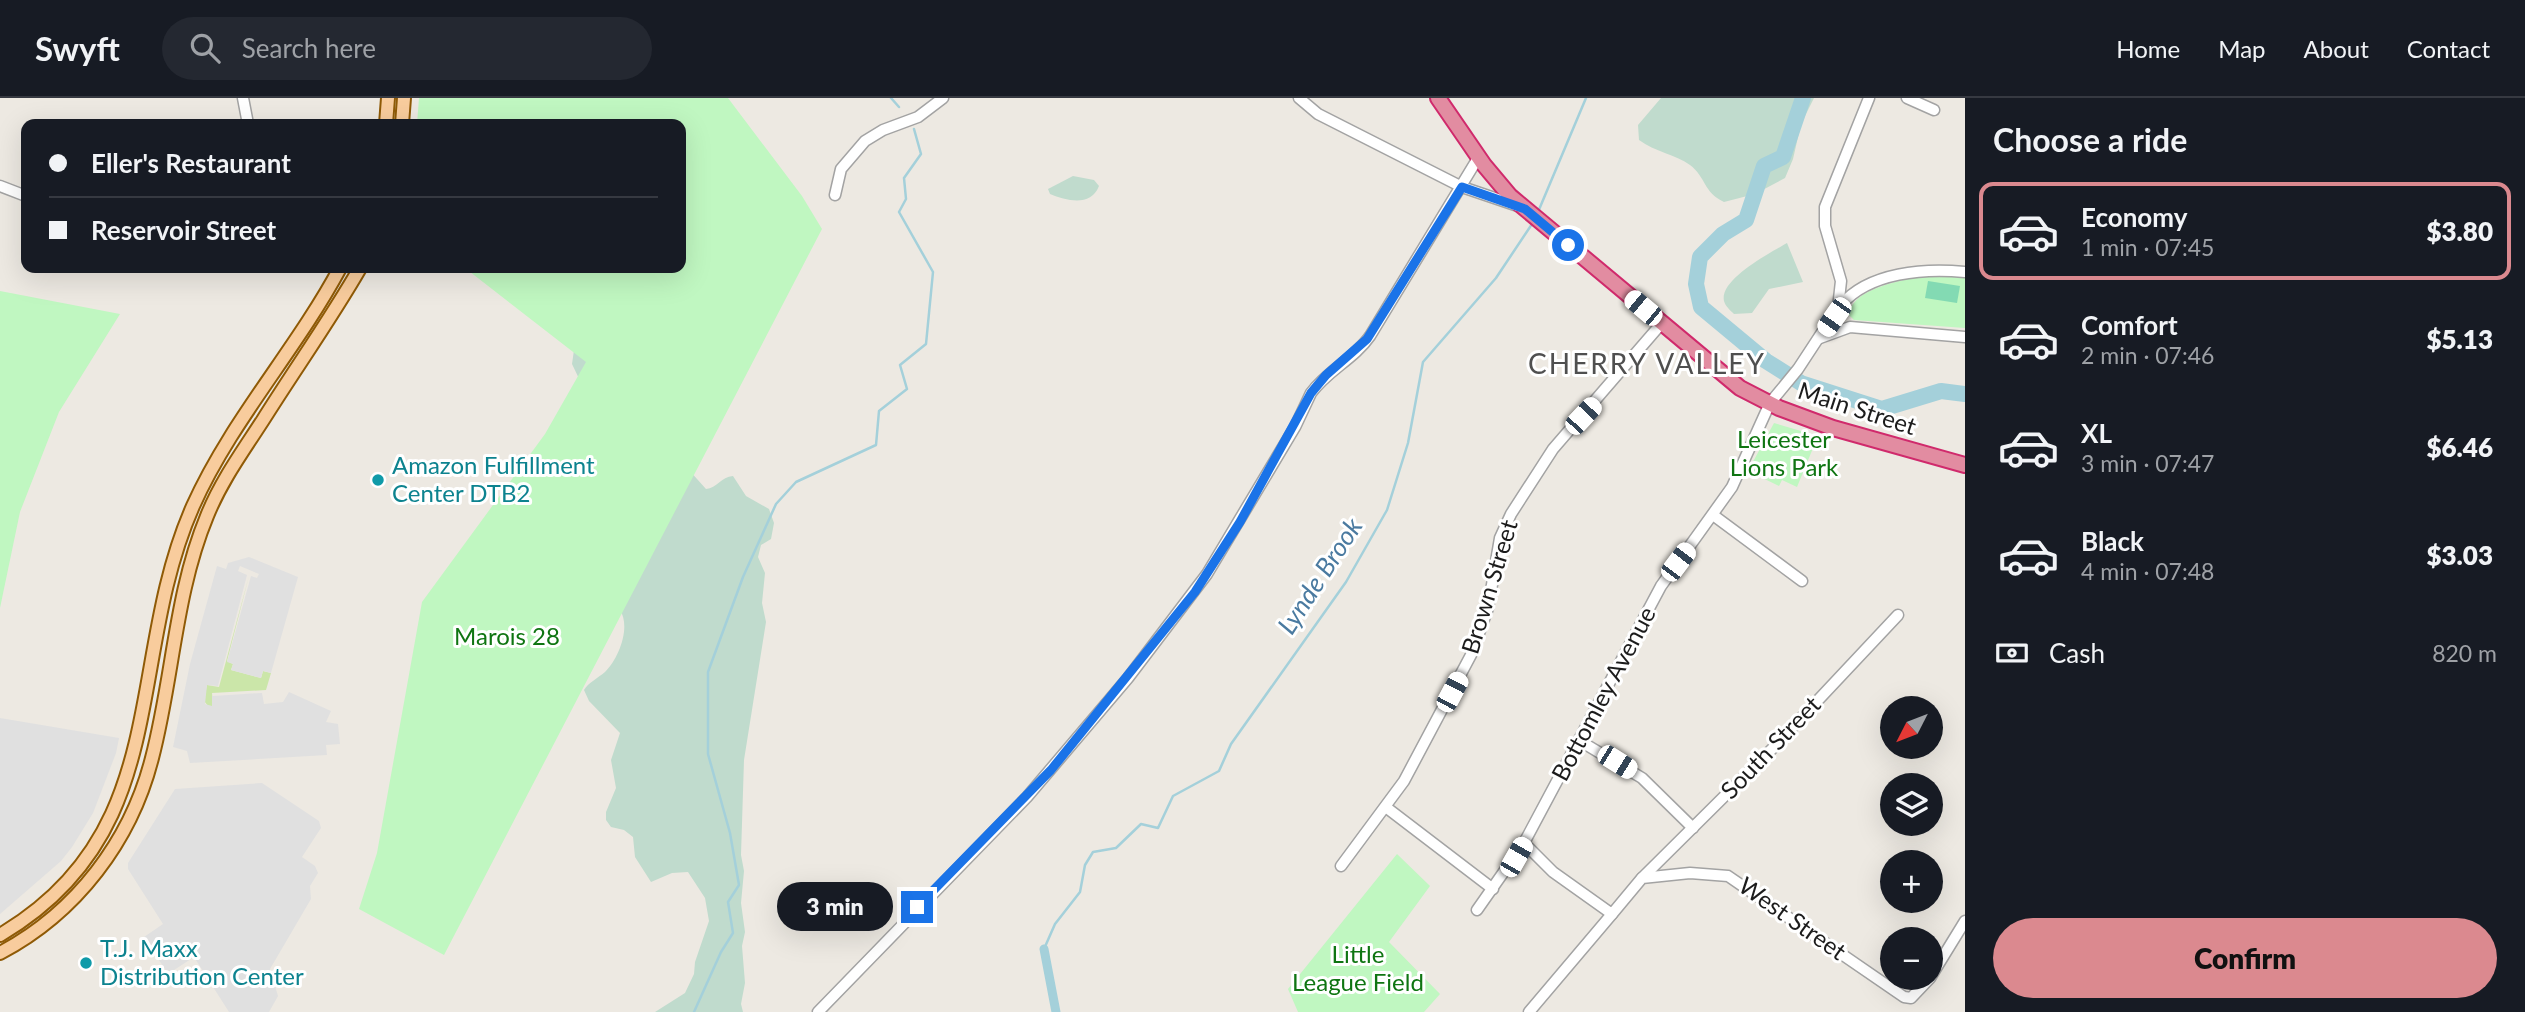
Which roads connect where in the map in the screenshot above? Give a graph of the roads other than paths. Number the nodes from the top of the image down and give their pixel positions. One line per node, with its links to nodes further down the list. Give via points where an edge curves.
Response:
1 (243, 98): 10 (street)
2 (388, 98): 11 (main road)
3 (404, 98): 12 (main road)
4 (943, 98): 17 (street, via 918,117 865,141 841,169)
5 (1299, 98): 15 (street, via 1318,114)
6 (1438, 98): 13 (highway, Main Street)
7 (1869, 98): 22 (street, via 1825,207 1825,226 1842,286)
8 (1907, 98): 9 (street)
9 (1934, 110)
10 (247, 119)
11 (386, 119)
12 (402, 119)
13 (1478, 158): 15 (street); 18 (highway, Main Street)
14 (0, 186): 16 (street)
15 (1462, 187): 18 (street); 43 (street, via 1367,339 1311,393 1219,555 1141,662 1027,797)
16 (21, 194)
17 (835, 195)
18 (1533, 216): 23 (highway, Main Street)
19 (1965, 272): 22 (street, via 1923,270 1896,277 1859,290)
20 (337, 273): 41 (main road, via 231,437 188,518 172,567 137,745 111,816 66,881 39,908)
21 (357, 273): 42 (main road, via 232,467 206,516 184,587 151,761 128,822 80,892 48,922)
22 (1838, 308): 25 (street, Bottomley Avenue)
23 (1661, 324): 26 (highway, Main Street, via 1728,379); 32 (street, Brown Street, via 1553,449 1506,522 1477,643)
24 (1965, 337): 25 (street, via 1850,327)
25 (1819, 338): 26 (street, Bottomley Avenue)
26 (1770, 403): 27 (highway, Main Street, via 1833,428); 28 (street, Bottomley Avenue, via 1732,487)
27 (1965, 466)
28 (1713, 514): 29 (street); 31 (street, Bottomley Avenue, via 1661,586)
29 (1802, 581)
30 (1898, 615): 33 (street, South Street)
31 (1580, 741): 33 (street, via 1642,778); 34 (street, Bottomley Avenue)
32 (1387, 808): 35 (street, Brown Street); 37 (street)
33 (1693, 828): 36 (street, South Street)
34 (1524, 843): 37 (street, Bottomley Avenue); 39 (street, via 1553,872)
35 (1341, 866)
36 (1642, 878): 39 (street); 40 (street, West Street, via 1690,873 1728,876 1903,997 1911,998 1930,978)
37 (1493, 889): 38 (street, Bottomley Avenue)
38 (1477, 911)
39 (1612, 914): 44 (street)
40 (1965, 920)
41 (0, 935)
42 (0, 953)
43 (817, 1012)
44 (1530, 1012)

